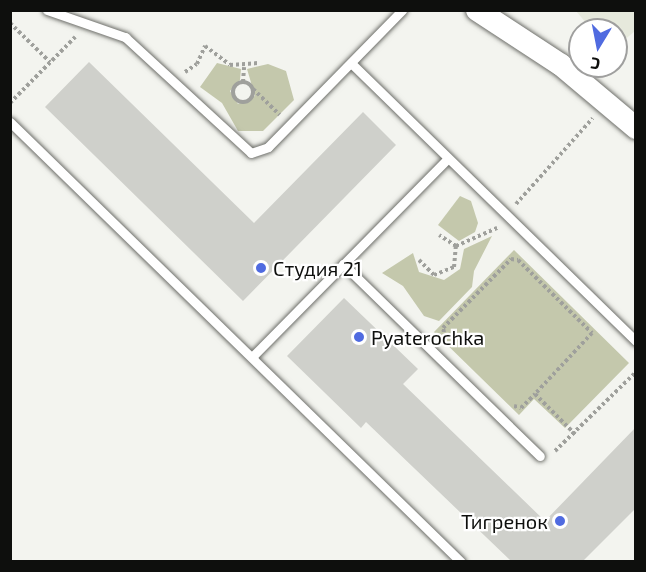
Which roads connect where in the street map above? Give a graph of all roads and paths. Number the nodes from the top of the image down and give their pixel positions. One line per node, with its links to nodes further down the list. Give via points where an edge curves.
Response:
1 (47, 10): 4 (lane)
2 (402, 10): 8 (lane)
3 (477, 10): 17 (street, via 561,65)
4 (90, 22): 6 (path); 11 (lane, via 125,37)
5 (10, 23): 6 (path)
6 (50, 62): 13 (path)
7 (259, 63): 9 (path)
8 (351, 63): 16 (lane); 18 (lane)
9 (244, 67): 10 (path); 11 (path, via 225,63 204,46 197,64)
10 (243, 82): 12 (path); 12 (path, via 233,88 238,101 249,99)
11 (174, 83): 16 (lane, via 247,152 264,150)
12 (252, 89): 16 (path)
13 (10, 103)
14 (596, 116): 19 (path)
15 (10, 122): 27 (lane)
16 (290, 125)
17 (636, 128)
18 (448, 158): 19 (lane); 24 (lane)
19 (506, 215): 20 (lane)
20 (515, 223): 22 (path); 25 (lane)
21 (439, 235): 22 (path)
22 (456, 246): 23 (path, via 458,261 449,272 428,272)
23 (419, 260)
24 (343, 264): 27 (lane); 32 (lane)
25 (636, 341)
26 (451, 344): 29 (path, via 443,328 511,260 518,260 592,333)
27 (252, 357): 33 (lane)
28 (636, 372): 31 (path)
29 (535, 394): 30 (path, via 521,408); 31 (path)
30 (507, 399)
31 (575, 434): 32 (path, via 558,450)
32 (540, 456)
33 (461, 561)

